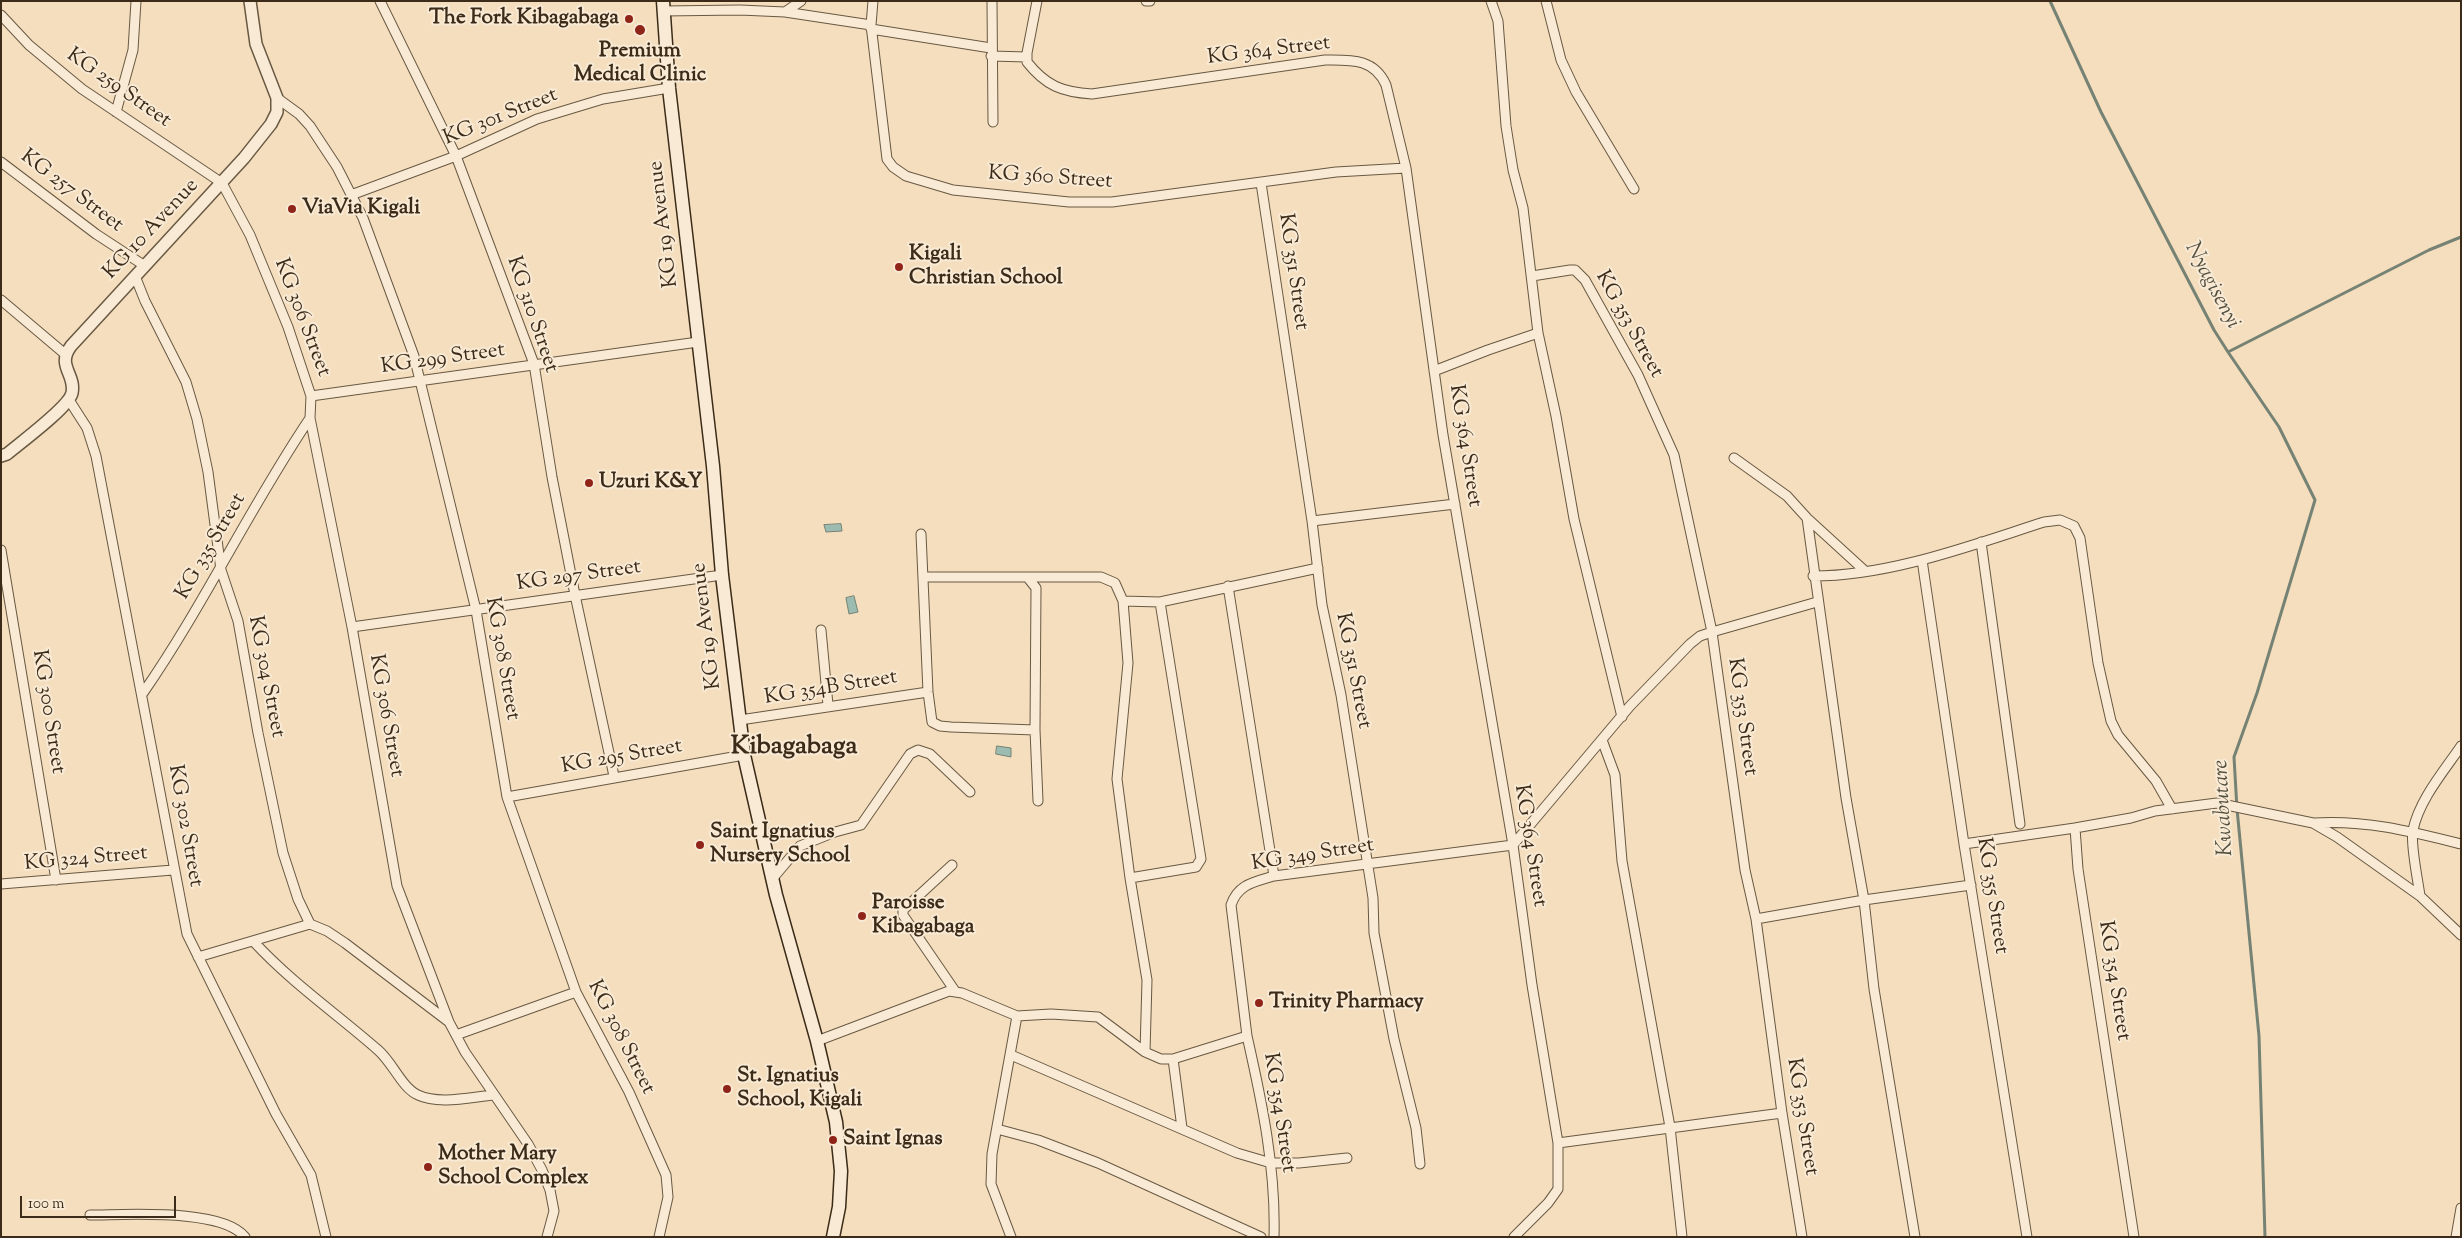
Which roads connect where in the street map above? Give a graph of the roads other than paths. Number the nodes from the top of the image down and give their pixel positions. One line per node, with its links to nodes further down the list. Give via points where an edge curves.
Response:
1 (136, 1): 20 (street, via 133,50)
2 (250, 1): 19 (street, via 256,44)
3 (380, 1): 22 (street, KG 310 Street)
4 (801, 1): 13 (street)
5 (873, 1): 15 (street, KG 360 Street)
6 (992, 1): 16 (street)
7 (1037, 1): 17 (street)
8 (1146, 1): 9 (street)
9 (1150, 1)
10 (1491, 1): 31 (street, via 1498,21 1506,126)
11 (1546, 1): 27 (street, via 1561,60 1572,84)
12 (663, 6): 13 (street); 18 (main road, KG 19 Avenue)
13 (785, 12): 15 (street)
14 (1, 15): 20 (street, KG 259 Street, via 42,56)
15 (871, 27): 16 (street); 26 (street, KG 360 Street, via 888,159 906,176 953,190 1068,202 1112,202)
16 (991, 52): 17 (street); 21 (street)
17 (1027, 58): 24 (street, KG 364 Street, via 1033,70 1058,89 1092,94 1325,60 1352,60 1381,74)
18 (669, 88): 22 (street, KG 301 Street, via 603,99 568,109); 34 (main road, KG 19 Avenue)
19 (277, 98): 25 (street, KG 10 Avenue, via 277,112 271,124); 28 (street, KG 308 Street, via 310,126)
20 (116, 112): 25 (street, KG 259 Street)
21 (993, 122)
22 (456, 156): 28 (street, KG 301 Street); 36 (street, KG 310 Street)
23 (1, 162): 29 (street, KG 257 Street, via 96,234)
24 (1406, 168): 26 (street, KG 360 Street, via 1336,172); 37 (street, KG 364 Street)
25 (222, 183): 29 (street, KG 10 Avenue); 39 (street, KG 306 Street, via 250,236 288,327)
26 (1261, 183): 46 (street, KG 351 Street)
27 (1634, 189)
28 (351, 195): 38 (street, KG 308 Street, via 393,297)
29 (145, 266): 30 (street, KG 10 Avenue)
30 (135, 276): 35 (street, KG 10 Avenue); 52 (street, KG 304 Street, via 186,382 197,419 208,472)
31 (1532, 276): 33 (street); 66 (street, KG 353 Street, via 1570,270 1580,274 1638,375 1674,455)
32 (1, 300): 35 (street)
33 (1538, 333): 37 (street); 70 (street, via 1574,518)
34 (698, 342): 36 (street, KG 299 Street); 54 (main road, KG 19 Avenue)
35 (64, 354): 40 (street, via 72,384)
36 (534, 364): 38 (street, KG 299 Street); 59 (street, KG 310 Street)
37 (1434, 371): 44 (street, KG 364 Street)
38 (420, 380): 39 (street, KG 299 Street); 63 (street, KG 308 Street)
39 (312, 396): 41 (street, KG 306 Street)
40 (69, 400): 42 (street); 68 (street, KG 302 Street, via 86,428 96,456)
41 (310, 418): 52 (street, KG 335 Street, via 266,487); 64 (street, KG 306 Street)
42 (1, 456)
43 (1734, 458): 45 (street, via 1787,496)
44 (1455, 504): 46 (street); 87 (street, KG 364 Street)
45 (1806, 518): 53 (street); 55 (street)
46 (1312, 520): 51 (street, KG 351 Street)
47 (921, 534): 56 (street)
48 (1981, 542): 50 (street); 80 (street, via 2044,522 2060,520 2074,526 2080,538 2098,663 2110,720 2118,735 2156,781); 82 (street)
49 (1, 550): 94 (street, KG 300 Street)
50 (1922, 560): 53 (street); 85 (street, KG 355 Street)
51 (1318, 568): 58 (street); 89 (street, KG 351 Street)
52 (221, 570): 68 (street, KG 335 Street); 100 (street, KG 304 Street, via 238,621 283,853)
53 (1865, 571): 55 (street)
54 (722, 575): 59 (street, KG 297 Street); 71 (main road, KG 19 Avenue)
55 (1813, 576): 62 (street)
56 (923, 578): 57 (street); 67 (street)
57 (1028, 578): 60 (street, via 1101,577 1115,582); 72 (street, via 1036,588)
58 (1228, 586): 61 (street); 91 (street)
59 (575, 595): 63 (street, KG 297 Street); 76 (street, KG 310 Street)
60 (1123, 601): 61 (street); 93 (street, via 1128,663 1117,779)
61 (1160, 602): 93 (street, via 1201,859 1196,867)
62 (1817, 602): 66 (street); 98 (street)
63 (476, 610): 64 (street, KG 297 Street); 78 (street, KG 308 Street)
64 (352, 627): 107 (street, KG 306 Street, via 397,886)
65 (821, 630): 69 (street)
66 (1712, 632): 70 (street, via 1690,644); 99 (street, KG 353 Street, via 1745,870)
67 (928, 692): 69 (street, KG 354B Street); 72 (street, via 930,718 940,726)
68 (143, 693): 90 (street, KG 302 Street)
69 (828, 705): 71 (street, KG 354B Street)
70 (1622, 717): 73 (street)
71 (740, 720): 75 (main road, KG 19 Avenue)
72 (1035, 730): 79 (street)
73 (1602, 740): 87 (street); 116 (street, via 1615,775 1628,904)
74 (2461, 746): 84 (street, via 2429,795)
75 (744, 755): 76 (street, KG 295 Street); 92 (main road, KG 19 Avenue)
76 (614, 776): 78 (street, KG 295 Street)
77 (970, 792): 92 (street, via 930,754 918,750 910,754 861,825 800,846)
78 (507, 797): 105 (street, KG 308 Street)
79 (1038, 801)
80 (2172, 809): 81 (street, via 2217,803); 83 (street)
81 (2313, 823): 84 (street, via 2348,821); 97 (street)
82 (2020, 824)
83 (2075, 828): 85 (street); 138 (street, KG 354 Street, via 2080,886)
84 (2412, 831): 86 (street); 97 (street)
85 (1964, 844): 96 (street, KG 355 Street)
86 (2461, 844)
87 (1513, 845): 89 (street, KG 349 Street); 119 (street, KG 364 Street)
88 (952, 865): 104 (street, via 903,910 903,915)
89 (1368, 865): 91 (street, KG 349 Street); 122 (street, KG 351 Street, via 1375,910 1374,933 1394,1039 1416,1128)
90 (173, 870): 94 (street, KG 324 Street); 103 (street, KG 302 Street, via 187,934)
91 (1274, 876): 109 (street, KG 349 Street, via 1244,886 1235,894 1231,905)
92 (773, 878): 110 (main road, KG 19 Avenue)
93 (1130, 878): 111 (street, via 1147,980)
94 (56, 880): 95 (street, KG 324 Street)
95 (1, 884)
96 (1971, 885): 98 (street); 137 (street, KG 355 Street)
97 (2420, 896): 101 (street)
98 (1864, 900): 99 (street); 136 (street, via 1876,998)
99 (1756, 919): 115 (street, KG 353 Street)
100 (310, 924): 102 (street); 107 (street, via 345,943)
101 (2461, 936)
102 (254, 942): 103 (street); 114 (street, via 301,988 379,1051 402,1082 417,1095 428,1099)
103 (198, 957): 126 (street, KG 302 Street, via 276,1114 311,1175)
104 (955, 991): 106 (street); 110 (street)
105 (576, 992): 108 (street); 128 (street, KG 308 Street, via 629,1092 666,1175 668,1197)
106 (1016, 1016): 111 (street, via 1098,1017); 112 (street)
107 (449, 1022): 108 (street, KG 306 Street)
108 (456, 1035): 114 (street, KG 306 Street)
109 (1247, 1036): 113 (street, KG 354 Street); 121 (street, KG 354 Street, via 1261,1095)
110 (817, 1042): 129 (main road, KG 19 Avenue, via 831,1095 840,1151 838,1206)
111 (1145, 1052): 113 (street)
112 (1011, 1055): 117 (street); 118 (street)
113 (1173, 1059): 117 (street)
114 (494, 1095): 127 (street, KG 306 Street, via 528,1144 550,1190 554,1211)
115 (1782, 1113): 116 (street); 135 (street, KG 353 Street)
116 (1670, 1127): 119 (street); 134 (street)
117 (1182, 1128): 121 (street, via 1237,1153)
118 (998, 1129): 130 (street, via 992,1154 991,1184); 131 (street, via 1098,1163)
119 (1558, 1142): 133 (street, KG 364 Street, via 1558,1188 1548,1203)
120 (1347, 1158): 121 (street)
121 (1271, 1163): 132 (street, KG 354 Street)
122 (1420, 1164)
123 (2461, 1208): 139 (street)
124 (90, 1215): 125 (street, via 207,1218 238,1228)
125 (244, 1237)
126 (326, 1237)
127 (547, 1237)
128 (659, 1237)
129 (832, 1237)
130 (1011, 1237)
131 (1261, 1237)
132 (1274, 1237)
133 (1514, 1237)
134 (1682, 1237)
135 (1802, 1237)
136 (1915, 1237)
137 (2027, 1237)
138 (2134, 1237)
139 (2456, 1237)

